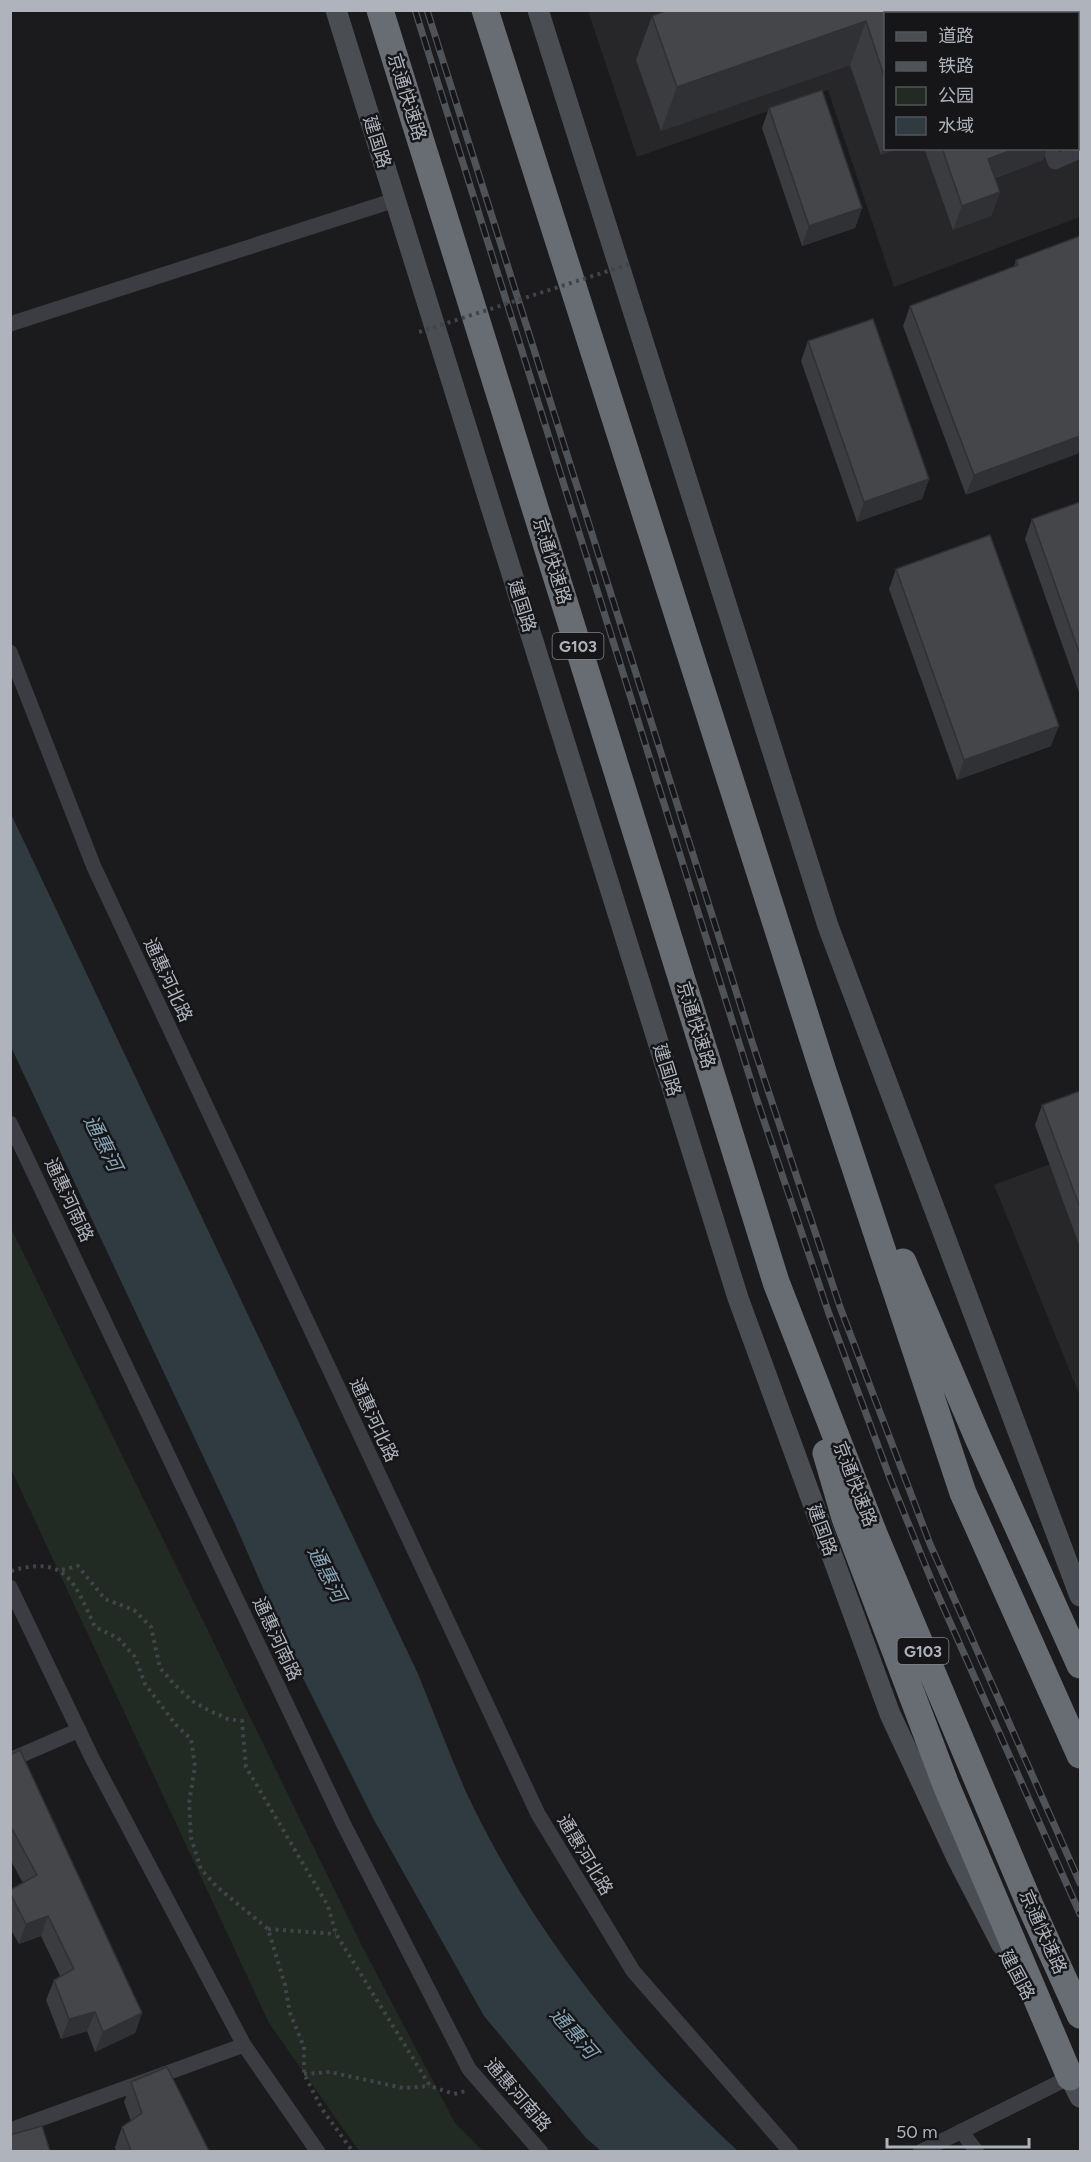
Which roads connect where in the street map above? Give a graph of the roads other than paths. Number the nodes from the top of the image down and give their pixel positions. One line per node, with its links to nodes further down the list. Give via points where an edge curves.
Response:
1 (336, 10): 7 (main road, 建国路)
2 (380, 10): 12 (highway, 京通快速路 / G103)
3 (485, 10): 10 (highway)
4 (538, 10): 14 (main road, via 828,926)
5 (1051, 150): 6 (street, via 1055,162)
6 (1080, 151)
7 (395, 200): 8 (street); 21 (main road, 建国路, via 738,1298 816,1515 890,1714 958,1860)
8 (10, 324)
9 (12, 662): 26 (street, 通惠河北路, via 94,867 538,1814 633,1971)
10 (823, 1071): 15 (highway, via 978,1438); 17 (highway, via 963,1493)
11 (10, 1123): 25 (street, 通惠河南路, via 344,1825 469,2069)
12 (776, 1282): 19 (highway, 京通快速路 / G103, via 874,1534); 21 (highway, via 844,1518 946,1785)
13 (10, 1587): 16 (street)
14 (1080, 1596)
15 (1080, 1665)
16 (79, 1730): 18 (street); 20 (street)
17 (1080, 1755)
18 (10, 1760)
19 (1080, 2015)
20 (244, 2045): 22 (street); 24 (street)
21 (1075, 2087): 23 (street)
22 (10, 2130)
23 (962, 2131): 27 (street); 28 (street)
24 (318, 2151)
25 (541, 2151)
26 (791, 2151)
27 (920, 2151)
28 (976, 2151)

